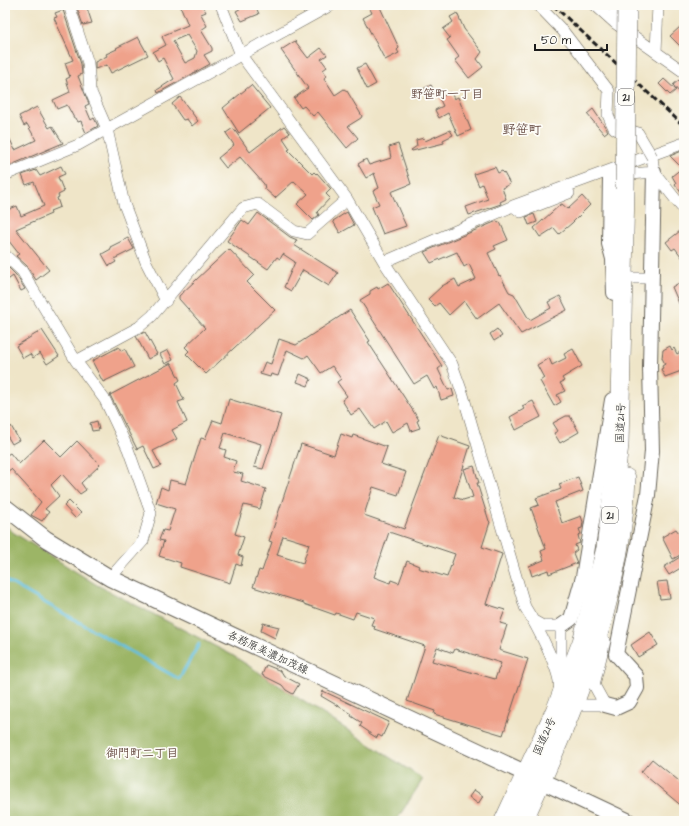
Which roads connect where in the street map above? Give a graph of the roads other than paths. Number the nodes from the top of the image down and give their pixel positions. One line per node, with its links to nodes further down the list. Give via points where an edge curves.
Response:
1 (69, 5): 14 (street, via 88,64 90,90)
2 (220, 5): 12 (street)
3 (331, 5): 12 (street)
4 (538, 5): 16 (street, via 563,31 608,91 608,115 614,128 638,133 650,154)
5 (595, 5): 10 (street)
6 (615, 5): 10 (street)
7 (628, 5): 19 (highway, 国道21号 / 21, bridge)
8 (633, 5): 19 (highway, 国道21号 / 21)
9 (658, 5): 11 (street)
10 (615, 23): 11 (street)
11 (656, 52): 13 (street)
12 (241, 55): 14 (street); 20 (street)
13 (684, 72)
14 (107, 129): 17 (street); 27 (street, via 124,204 146,262)
15 (684, 143): 21 (street)
16 (654, 172): 18 (street); 22 (street); 26 (street)
17 (5, 175)
18 (610, 176): 21 (street, via 521,212); 33 (street, via 609,244 616,278 612,407 584,577 571,619)
19 (628, 189): 31 (highway, 国道21号 / 21, via 625,513); 37 (highway, 国道21号 / 21, via 619,445 606,548 582,642)
20 (347, 199): 24 (street); 27 (street, via 307,234 294,231 258,204 243,208)
21 (513, 206): 24 (street)
22 (684, 210)
23 (5, 255): 28 (street, via 22,271)
24 (384, 262): 32 (street, via 452,364 525,608)
25 (632, 278): 26 (street)
26 (651, 278): 36 (street, via 652,451 648,495 616,654 636,676 637,688 629,702 616,708)
27 (166, 301): 28 (street, via 139,327)
28 (76, 360): 30 (street, via 105,400 128,449 151,513 143,540)
29 (5, 507): 30 (main road, 各務原美濃加茂線, via 46,539)
30 (110, 578): 38 (main road, 各務原美濃加茂線)
31 (610, 597): 35 (highway, 国道21号 / 21); 36 (street, via 610,621 594,685)
32 (534, 621): 33 (street, via 543,626); 34 (street)
33 (561, 626): 34 (street, via 561,662)
34 (558, 671): 37 (street, via 560,684)
35 (575, 705): 36 (street); 38 (highway, 国道21号 / 21)
36 (605, 705)
37 (556, 709): 38 (highway, 国道21号 / 21)
38 (534, 778): 39 (highway, 国道21号 / 21); 40 (highway, 国道21号 / 21); 41 (main road, 各務原美濃加茂線)
39 (504, 821)
40 (523, 821)
41 (627, 821)

